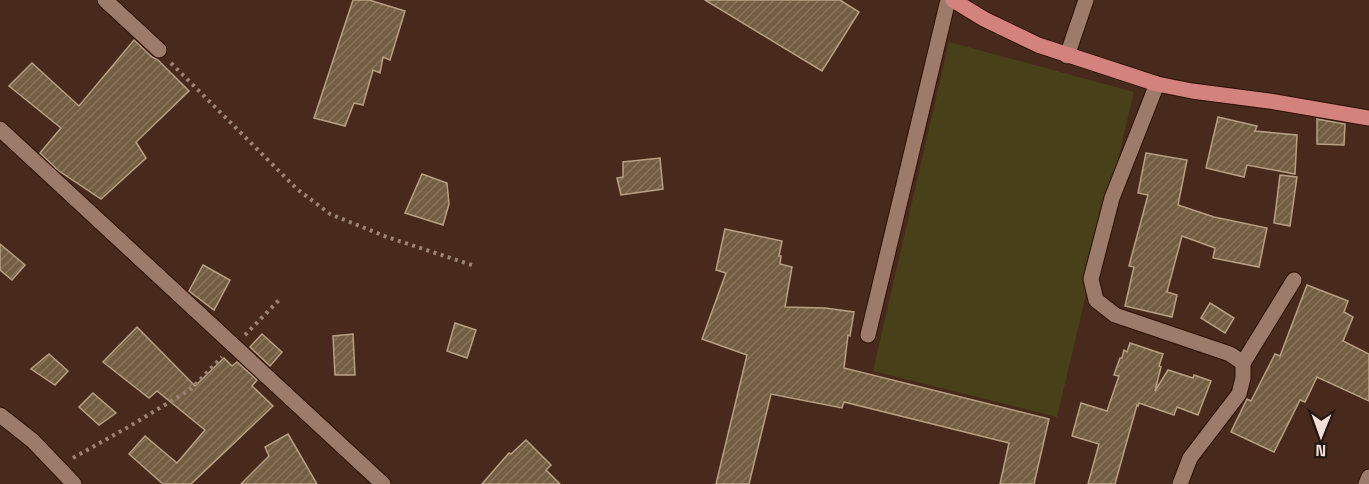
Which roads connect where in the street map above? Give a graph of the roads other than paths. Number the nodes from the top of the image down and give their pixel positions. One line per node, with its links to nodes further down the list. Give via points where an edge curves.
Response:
1 (948, 0): 11 (street)
2 (953, 0): 6 (main road, via 984,19)
3 (1086, 0): 6 (street)
4 (109, 1): 5 (street)
5 (159, 51)
6 (1068, 56): 7 (main road)
7 (1157, 84): 8 (main road); 12 (street, via 1112,198 1091,279 1096,300 1115,315 1230,354)
8 (1369, 118)
9 (0, 129): 16 (street)
10 (1294, 280): 12 (street)
11 (868, 335)
12 (1243, 363): 17 (street, via 1239,394 1190,458)
13 (0, 415): 15 (street, via 33,441)
14 (1369, 477): 18 (street)
15 (74, 484)
16 (383, 484)
17 (1180, 484)
18 (1366, 484)

